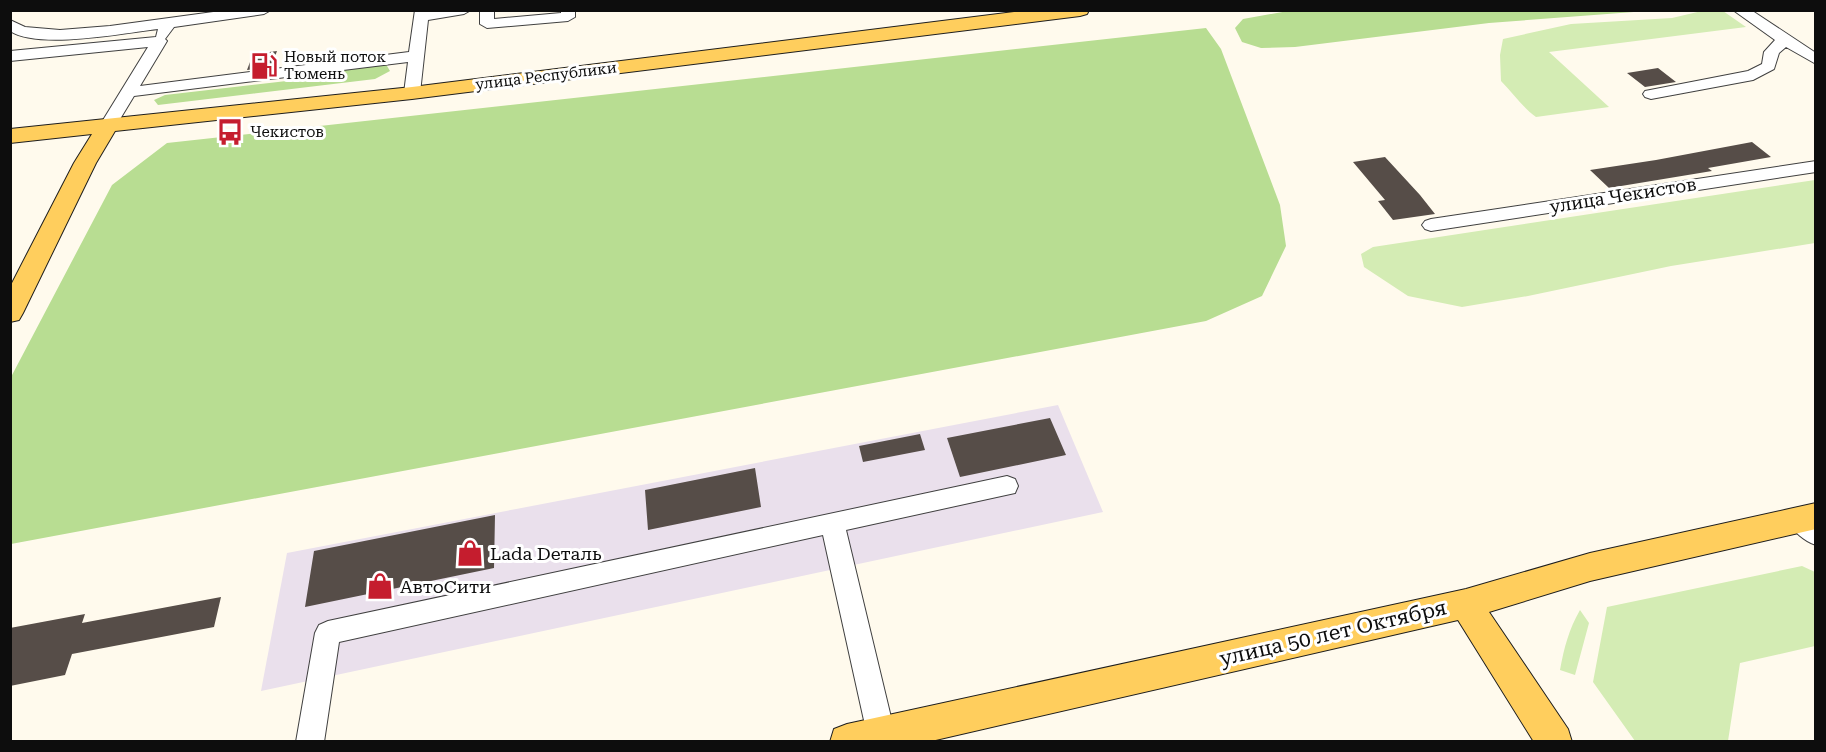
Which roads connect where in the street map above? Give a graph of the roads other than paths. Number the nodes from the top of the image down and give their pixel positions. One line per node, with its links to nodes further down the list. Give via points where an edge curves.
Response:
1 (15, 10): 10 (street)
2 (264, 10): 9 (street)
3 (464, 10): 8 (street)
4 (487, 10): 5 (street, via 487,24 567,17)
5 (568, 10)
6 (1080, 10): 19 (main road, улица Республики)
7 (1740, 10): 13 (street)
8 (422, 14): 16 (street)
9 (193, 15): 11 (street)
10 (10, 19)
11 (169, 23): 12 (street, via 49,36 20,32); 14 (street)
12 (10, 24)
13 (1784, 40): 17 (street); 20 (street, via 1772,52 1769,66 1753,75)
14 (159, 41): 15 (street); 18 (street)
15 (10, 56)
16 (416, 56): 18 (street); 19 (street)
17 (1815, 60)
18 (127, 92): 21 (street)
19 (412, 93): 21 (main road, улица Республики)
20 (1651, 94)
21 (108, 125): 22 (main road, улица Республики); 25 (main road)
22 (10, 136)
23 (1815, 166): 24 (street, улица Чекистов)
24 (1431, 225)
25 (10, 313)
26 (1007, 486): 27 (street)
27 (832, 523): 30 (street); 31 (street, via 328,633)
28 (1810, 523): 29 (main road, улица 50 лет Октября, via 1590,567)
29 (1466, 604): 30 (main road, улица 50 лет Октября); 33 (main road)
30 (881, 734): 32 (main road, улица 50 лет Октября)
31 (310, 741)
32 (847, 741)
33 (1555, 741)

